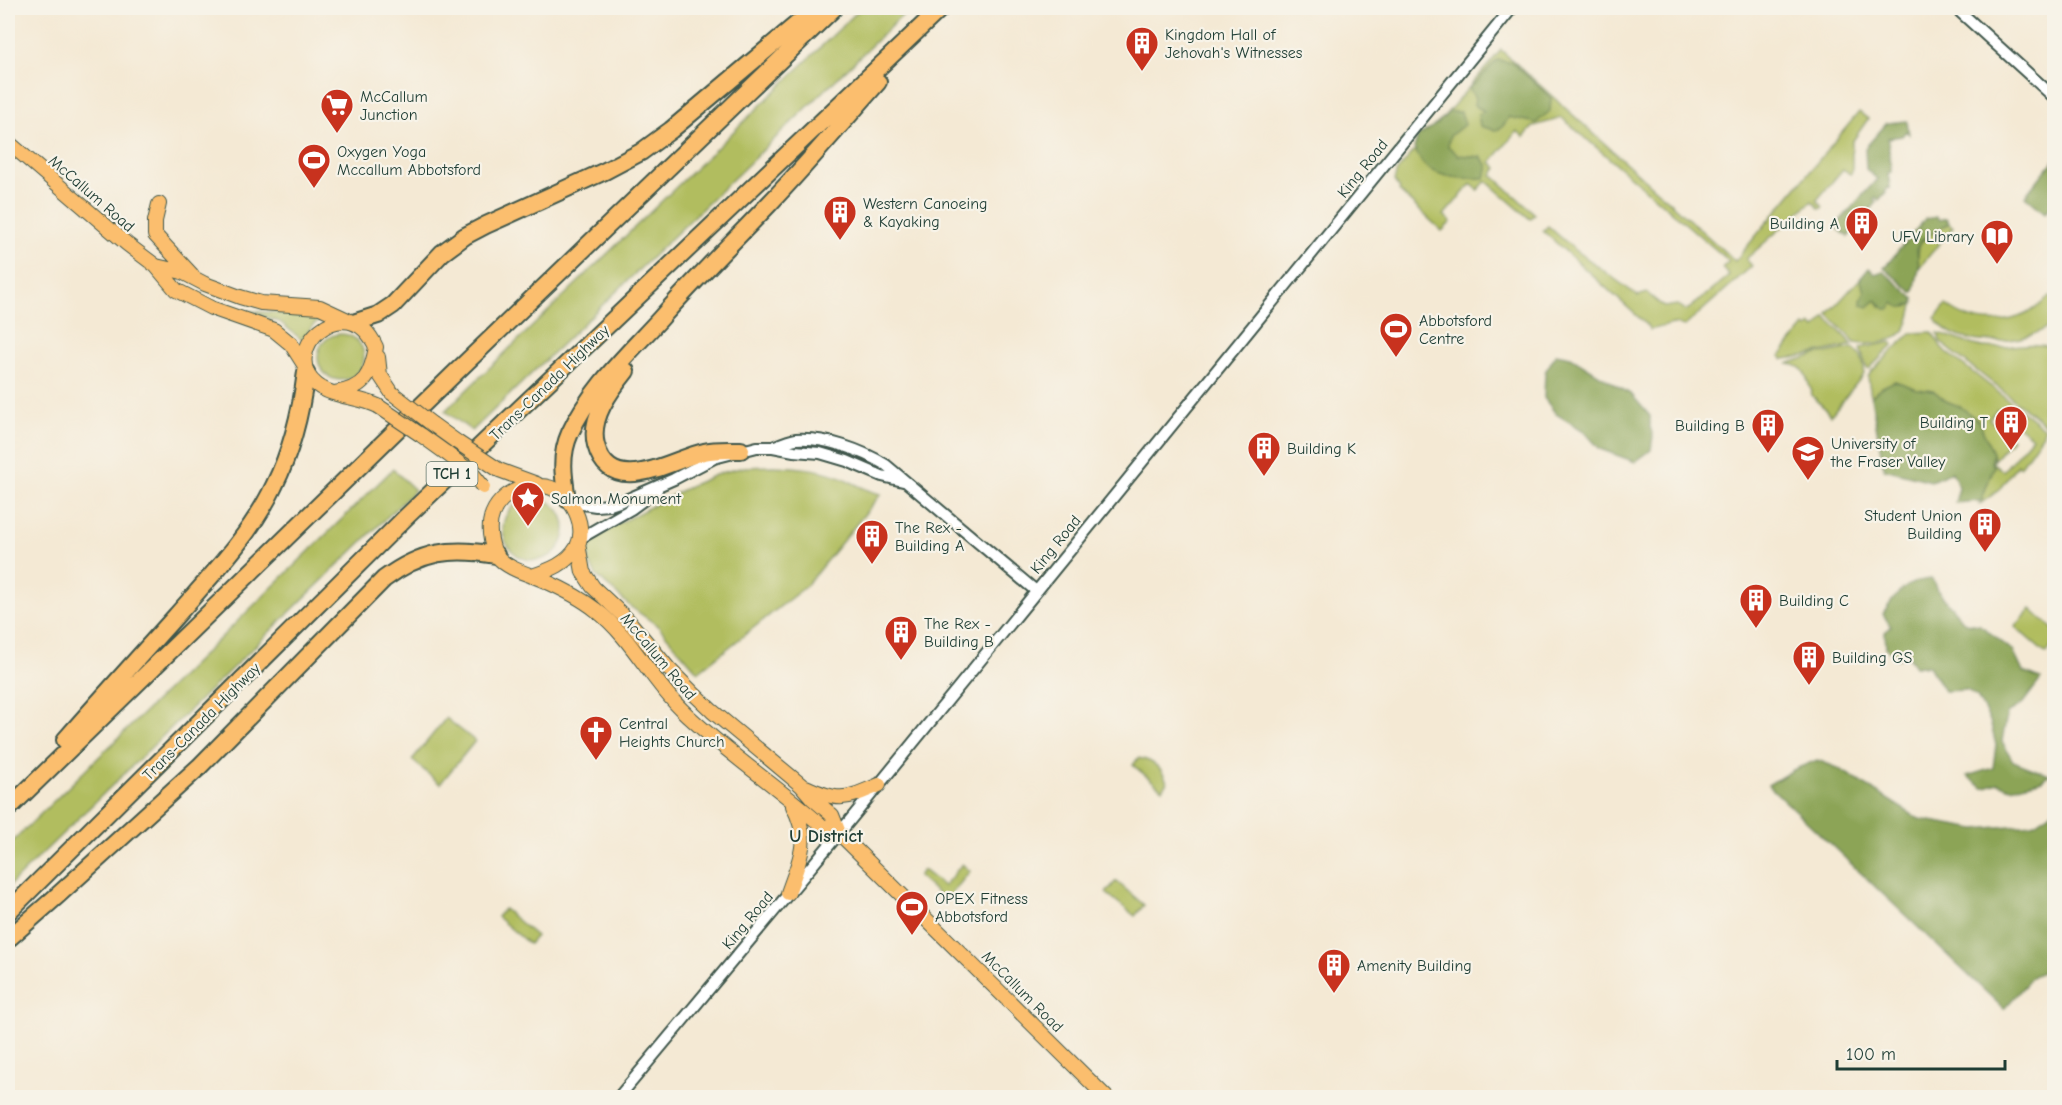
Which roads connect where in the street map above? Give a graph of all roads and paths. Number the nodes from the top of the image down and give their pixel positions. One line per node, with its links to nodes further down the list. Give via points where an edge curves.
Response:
1 (816, 8): 13 (highway, via 648,147 606,171 465,236 442,253 393,305 378,315)
2 (834, 8): 30 (highway)
3 (941, 8): 6 (highway, Trans-Canada Highway / TCH 1)
4 (1512, 8): 25 (street, King Road)
5 (1956, 8): 7 (street)
6 (905, 43): 12 (highway, via 889,69 824,144); 33 (highway, Trans-Canada Highway / TCH 1, via 406,517)
7 (2055, 97)
8 (8, 142): 10 (main road, McCallum Road)
9 (159, 204): 11 (main road, via 155,235)
10 (156, 266): 11 (main road, McCallum Road); 15 (main road, McCallum Road, via 187,297 274,330 291,344)
11 (195, 278): 13 (main road, McCallum Road, via 261,303 320,308)
12 (689, 286): 17 (highway, via 672,316 606,399 594,431 598,450 611,467 636,473 704,452); 20 (highway, via 604,380 576,421 563,455 562,472)
13 (353, 322): 14 (main road, via 367,330); 15 (main road, via 331,324 313,337 305,356)
14 (376, 347): 16 (main road, via 371,372 364,381); 19 (main road, bridge, via 380,375 392,393 499,470)
15 (305, 369): 16 (main road, via 315,384); 29 (highway, via 300,411 289,452 253,521 195,595)
16 (335, 393): 21 (main road, bridge, via 378,406 472,473 483,487)
17 (741, 450): 18 (street, via 714,458); 25 (street, via 773,447 794,439 821,441 873,457)
18 (674, 479): 20 (street, via 610,505); 22 (street)
19 (542, 486): 20 (main road); 21 (main road, via 516,489 504,497)
20 (569, 500): 22 (main road, via 577,520)
21 (490, 521): 23 (main road)
22 (578, 542): 24 (main road, via 566,561); 26 (main road, McCallum Road, via 583,572 593,587 627,618 669,669 712,711)
23 (496, 555): 24 (main road); 34 (highway, via 470,550 436,553 384,579 199,767)
24 (532, 576): 28 (main road, McCallum Road, via 577,597 608,620 682,710)
25 (1036, 591): 27 (street, King Road)
26 (801, 785): 27 (main road, via 837,798); 31 (main road, McCallum Road, via 832,815)
27 (879, 785): 31 (street, King Road)
28 (791, 801): 31 (main road, McCallum Road, via 822,826); 32 (main road, via 804,837)
29 (8, 804)
30 (8, 809)
31 (840, 833): 32 (street, King Road); 36 (main road, McCallum Road)
32 (788, 893): 35 (street, King Road)
33 (8, 912)
34 (8, 939)
35 (618, 1098)
36 (1107, 1098)

